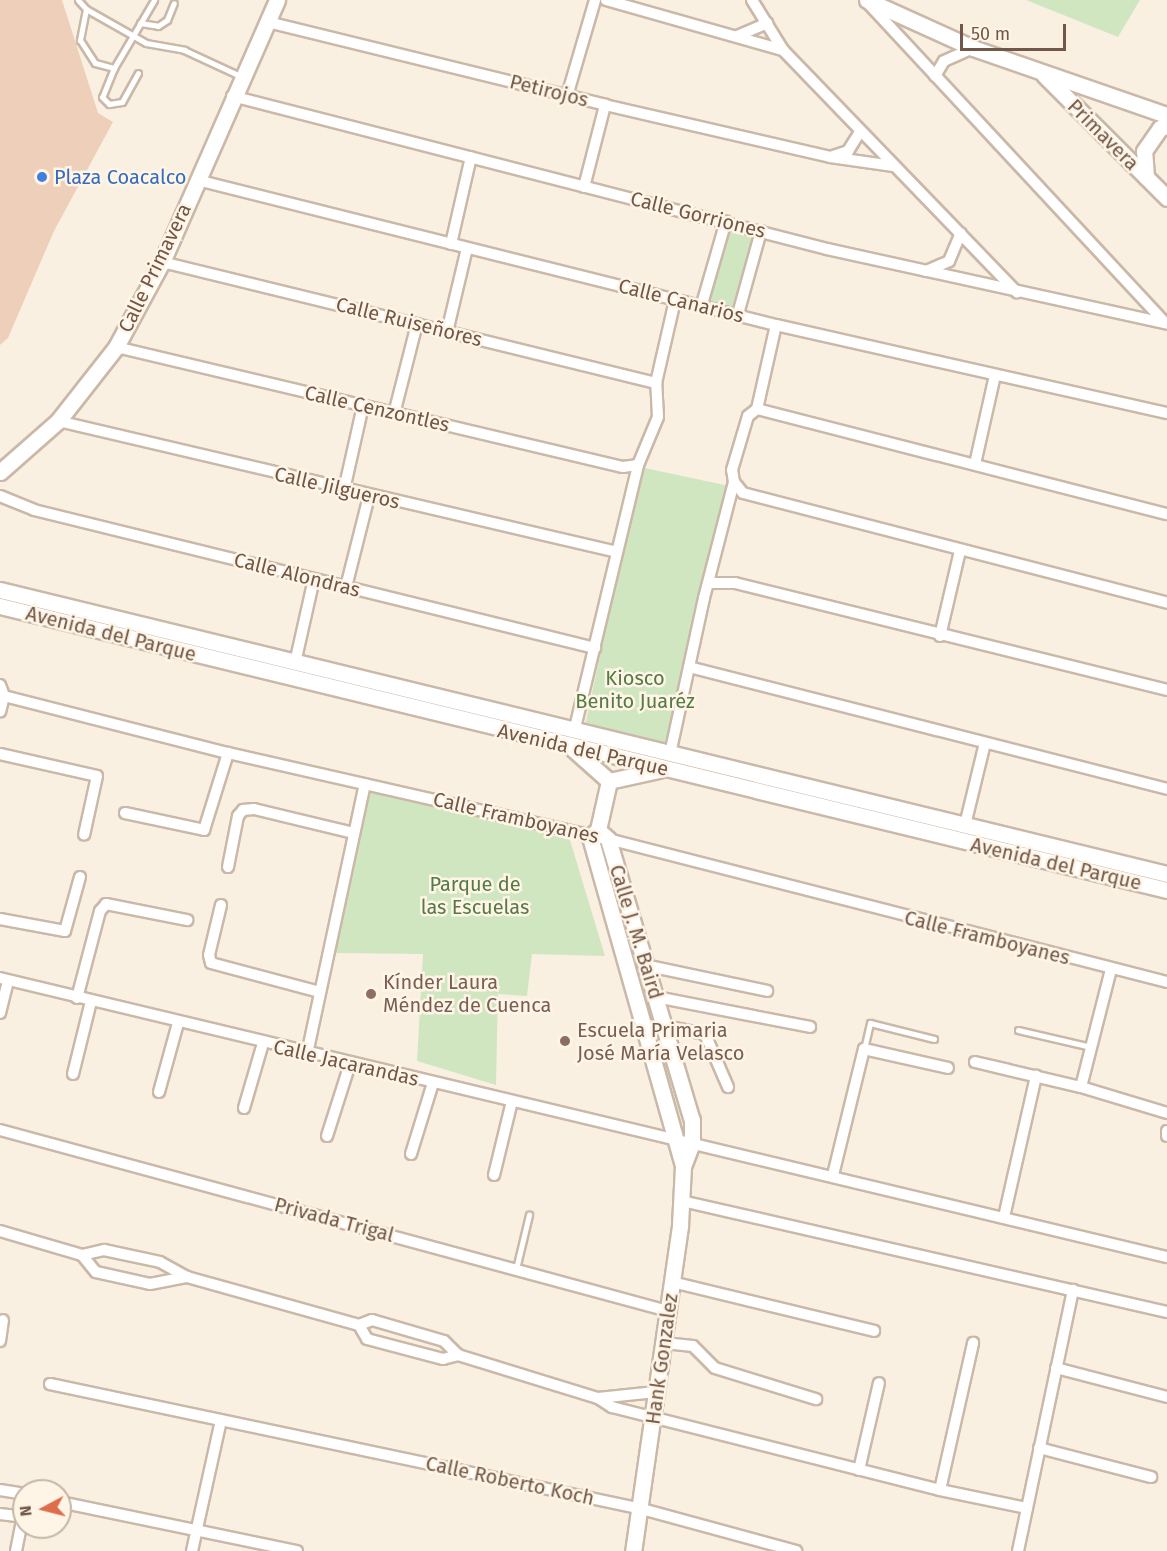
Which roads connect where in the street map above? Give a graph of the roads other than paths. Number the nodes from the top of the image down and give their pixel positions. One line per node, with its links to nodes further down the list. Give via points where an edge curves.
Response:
1 (78, 0): 9 (lane)
2 (154, 0): 11 (lane)
3 (277, 0): 10 (street, Calle Primavera)
4 (595, 0): 23 (street)
5 (606, 0): 14 (street)
6 (752, 0): 12 (street)
7 (866, 0): 15 (street); 20 (street)
8 (174, 3): 11 (lane, via 167,20 158,26)
9 (86, 9): 13 (lane); 17 (lane, via 80,40 95,63)
10 (268, 22): 21 (street, Calle Primavera); 23 (street, Petirojos)
11 (140, 23): 13 (lane)
12 (767, 23): 14 (street); 16 (street)
13 (133, 35): 17 (lane); 21 (lane, via 146,43 184,50)
14 (737, 36): 16 (street)
15 (973, 48): 18 (street); 20 (street, via 944,61)
16 (783, 50): 27 (street)
17 (114, 69): 19 (lane, via 102,97 109,104 122,102)
18 (1040, 71): 25 (street); 31 (street, Primavera)
19 (138, 73)
20 (935, 76): 46 (street)
21 (242, 77): 22 (street, Calle Primavera)
22 (232, 96): 28 (street, Calle Gorriones); 32 (street, Calle Primavera)
23 (567, 96): 24 (street, Petirojos)
24 (605, 105): 29 (street, Petirojos); 33 (street)
25 (1167, 115)
26 (1167, 126): 31 (street, via 1160,128 1144,151)
27 (860, 132): 29 (street, via 848,151); 30 (street)
28 (471, 157): 33 (street, Calle Gorriones); 38 (street)
29 (830, 157): 30 (street, Petirojos)
30 (893, 166): 37 (street)
31 (1146, 177): 34 (street, Primavera)
32 (197, 180): 38 (street, Calle Canarios); 40 (street, Calle Primavera)
33 (584, 187): 35 (street, Calle Gorriones)
34 (1167, 198)
35 (726, 221): 36 (street, Calle Gorriones); 44 (street)
36 (761, 231): 41 (street, Calle Gorriones); 45 (street)
37 (961, 233): 41 (street, via 950,261); 42 (street)
38 (451, 244): 39 (street, Calle Canarios)
39 (467, 248): 43 (street, Calle Canarios); 49 (street)
40 (162, 262): 47 (street, Calle Ruiseñores); 50 (street, Calle Primavera)
41 (925, 272): 42 (street, Calle Gorriones)
42 (1018, 293): 46 (street, Calle Gorriones)
43 (675, 300): 44 (street, Calle Canarios); 52 (street)
44 (702, 304): 45 (street, Calle Canarios)
45 (738, 314): 48 (street, Calle Canarios)
46 (1166, 323)
47 (417, 324): 49 (street, Calle Ruiseñores); 56 (street)
48 (777, 325): 51 (street, Calle Canarios); 54 (street)
49 (447, 332): 52 (street, Calle Ruiseñores)
50 (116, 347): 53 (street, Calle Cenzontles); 57 (street, Calle Primavera)
51 (995, 375): 55 (street, Calle Canarios); 58 (street)
52 (656, 382): 59 (street, via 658,417)
53 (363, 406): 56 (street, Calle Cenzontles); 62 (street)
54 (757, 409): 58 (street); 61 (street, via 748,416 732,470)
55 (1167, 413)
56 (394, 414): 59 (street, Calle Cenzontles, via 623,467)
57 (58, 421): 60 (street, Calle Primavera); 62 (street, Calle Jilgueros)
58 (975, 464): 65 (street)
59 (638, 465): 67 (street)
60 (0, 472)
61 (734, 482): 66 (street, via 743,493); 69 (street)
62 (344, 490): 64 (street, Calle Jilgueros)
63 (0, 496): 68 (street, Calle Alondras, via 34,510)
64 (369, 496): 67 (street, Calle Jilgueros); 70 (street)
65 (1167, 514)
66 (960, 551): 72 (street); 74 (street)
67 (616, 552): 75 (street)
68 (314, 579): 70 (street, Calle Alondras); 76 (street)
69 (709, 583): 74 (street, via 735,583); 77 (street)
70 (346, 586): 75 (street, Calle Alondras)
71 (0, 590): 76 (street, Avenida del Parque)
72 (1167, 603)
73 (0, 606): 84 (street, Avenida del Parque)
74 (940, 636): 79 (street)
75 (595, 648): 82 (street)
76 (295, 663): 82 (street, Avenida del Parque)
77 (689, 667): 83 (street); 87 (street)
78 (0, 685): 80 (street)
79 (1167, 690)
80 (4, 696): 81 (street); 85 (street, Calle Framboyanes)
81 (0, 712)
82 (574, 732): 84 (street); 87 (street, Avenida del Parque)
83 (985, 743): 90 (street); 92 (street)
84 (571, 747): 87 (street, Avenida del Parque); 88 (street)
85 (228, 753): 89 (street, Calle Framboyanes); 91 (street, via 204,830)
86 (0, 754): 94 (street, via 96,776)
87 (668, 761): 88 (street); 92 (street, Avenida del Parque); 99 (street, Avenida del Parque)
88 (609, 781): 95 (street, Calle J. M. Baird)
89 (365, 784): 93 (street); 95 (street, Calle Framboyanes)
90 (1167, 789)
91 (125, 813)
92 (965, 825): 97 (street, Avenida del Parque)
93 (354, 833): 96 (street, via 254,809 243,810 238,816); 107 (street)
94 (84, 835)
95 (599, 836): 103 (street, Calle J. M. Baird); 104 (street, Calle Framboyanes); 138 (street, Calle J. M. Baird)
96 (228, 867)
97 (1167, 874)
98 (80, 877): 101 (street, via 65,931)
99 (1167, 890)
100 (221, 905): 107 (street, via 209,955 211,963)
101 (0, 919)
102 (187, 920): 110 (street, via 106,904 100,911)
103 (644, 965): 108 (street); 109 (street, Calle J. M. Baird)
104 (1112, 969): 106 (street, Calle Framboyanes); 119 (street)
105 (4, 980): 110 (street, Calle Jacarandas); 112 (street)
106 (1167, 982)
107 (320, 992): 121 (street)
108 (767, 992)
109 (656, 997): 114 (street, Calle J. M. Baird); 115 (street)
110 (77, 998): 111 (street, Calle Jacarandas)
111 (91, 1001): 113 (street, Calle Jacarandas); 125 (street)
112 (0, 1013)
113 (178, 1023): 118 (street, Calle Jacarandas); 130 (street)
114 (665, 1026): 129 (street, via 705,1034); 139 (street, Calle J. M. Baird, via 692,1120)
115 (810, 1027)
116 (1018, 1030): 119 (lane)
117 (934, 1039): 120 (lane, via 870,1023)
118 (263, 1044): 121 (street, Calle Jacarandas); 132 (street)
119 (1091, 1047): 128 (street)
120 (864, 1049): 124 (street); 143 (street)
121 (307, 1054): 123 (street, Calle Jacarandas)
122 (975, 1062): 126 (street)
123 (350, 1064): 127 (street, Calle Jacarandas); 136 (street)
124 (948, 1068)
125 (73, 1074)
126 (1036, 1076): 128 (street); 146 (street)
127 (433, 1083): 131 (street, Calle Jacarandas); 140 (street)
128 (1081, 1086): 133 (street)
129 (728, 1088)
130 (159, 1092)
131 (512, 1101): 138 (street, Calle Jacarandas); 142 (street)
132 (244, 1108)
133 (1167, 1113)
134 (0, 1130): 150 (street, Privada Trigal)
135 (1167, 1131): 137 (street)
136 (327, 1136)
137 (1167, 1136)
138 (673, 1139): 139 (street, Calle Jacarandas); 141 (street, Hank Gonzalez)
139 (692, 1143): 141 (street, Hank Gonzalez); 143 (street)
140 (411, 1154)
141 (683, 1166): 144 (street, Hank Gonzalez)
142 (494, 1175)
143 (833, 1175): 146 (street)
144 (682, 1201): 152 (street, Hank Gonzalez); 153 (street)
145 (529, 1215): 150 (lane)
146 (1004, 1217): 149 (street)
147 (0, 1231): 148 (street)
148 (82, 1256): 151 (street, via 104,1250 149,1260); 151 (street, via 96,1272 150,1284)
149 (1167, 1257)
150 (516, 1269): 154 (street, Privada Trigal)
151 (187, 1277): 157 (street)
152 (672, 1282): 154 (street, Hank Gonzalez); 158 (street)
153 (1072, 1290): 155 (street); 163 (street)
154 (668, 1311): 160 (street, Hank Gonzalez)
155 (1167, 1312)
156 (3, 1320): 159 (street)
157 (359, 1325): 162 (street, via 372,1320 444,1341); 162 (street, via 367,1339 443,1359)
158 (874, 1331)
159 (0, 1341)
160 (664, 1343): 166 (street, Hank Gonzalez); 169 (street, via 693,1346 715,1368)
161 (973, 1343): 175 (street)
162 (459, 1355): 168 (street)
163 (1056, 1368): 167 (street); 172 (street)
164 (879, 1383): 173 (street)
165 (50, 1384): 171 (street, Calle Roberto Koch)
166 (656, 1392): 168 (street); 170 (street, Hank Gonzalez)
167 (1167, 1397)
168 (598, 1398): 170 (street, via 612,1407)
169 (816, 1399)
170 (655, 1416): 173 (street); 177 (street, Hank Gonzalez)
171 (222, 1420): 177 (street, Calle Roberto Koch); 179 (street)
172 (1040, 1448): 174 (street); 178 (street)
173 (859, 1470): 175 (street)
174 (1151, 1477)
175 (940, 1490): 178 (street)
176 (72, 1504): 179 (street)
177 (638, 1508): 182 (street, Hank Gonzalez); 183 (street, Calle Roberto Koch)
178 (1027, 1508): 184 (street)
179 (197, 1530): 180 (street); 181 (street)
180 (192, 1551)
181 (297, 1551)
182 (633, 1551)
183 (796, 1551)
184 (1018, 1551)

